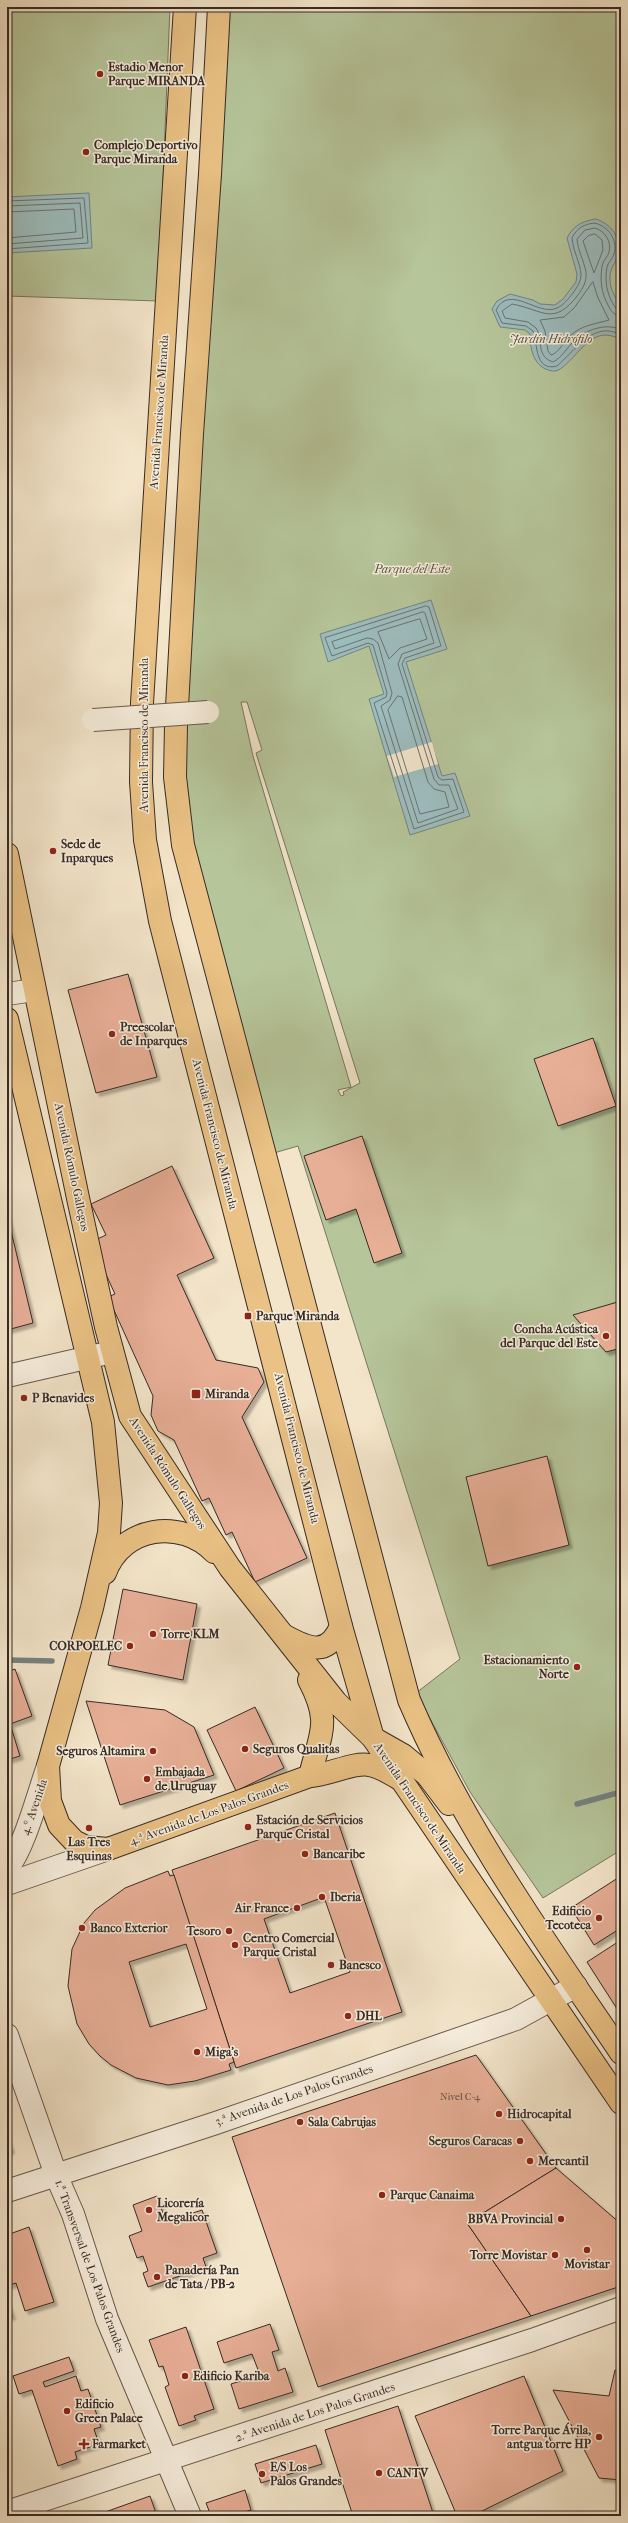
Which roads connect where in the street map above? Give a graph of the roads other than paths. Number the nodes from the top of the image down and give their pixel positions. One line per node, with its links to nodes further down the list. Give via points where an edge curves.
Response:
1 (185, 7): 14 (main road, Avenida Francisco de Miranda, via 142,682 141,782 144,840 160,921)
2 (219, 7): 22 (main road, via 176,725 175,777 182,845 409,1700 427,1742)
3 (208, 712): 4 (street, bridge)
4 (93, 720)
5 (7, 854): 6 (main road, Avenida Rómulo Gallegos)
6 (34, 990): 7 (street); 9 (main road, Avenida Rómulo Gallegos)
7 (7, 994)
8 (7, 1019): 10 (main road)
9 (112, 1352): 10 (street); 12 (main road, Avenida Rómulo Gallegos, via 130,1416)
10 (87, 1359): 11 (street); 13 (main road, via 103,1422 110,1503 108,1533)
11 (7, 1376)
12 (230, 1568): 13 (main road, via 204,1542 194,1536 165,1531 143,1534 115,1554 107,1567); 15 (main road, Avenida Rómulo Gallegos)
13 (92, 1608): 17 (main road)
14 (341, 1626): 15 (main road, via 335,1638 319,1648 305,1647); 16 (main road, Avenida Francisco de Miranda)
15 (281, 1633): 16 (main road, Avenida Rómulo Gallegos, via 336,1702); 18 (main road, via 314,1688 323,1715 322,1739)
16 (373, 1738): 19 (main road, Avenida Francisco de Miranda); 22 (main road, Avenida Rómulo Gallegos, via 403,1754 427,1775)
17 (48, 1766): 20 (main road, 4.ª Avenida de Los Palos Grandes, via 50,1801 59,1825 74,1841 86,1847); 21 (street, 4.° Avenida, via 20,1846)
18 (310, 1776): 19 (main road, 4.ª Avenida de Los Palos Grandes, via 326,1775 359,1764 378,1767); 20 (main road, 4.ª Avenida de Los Palos Grandes)
19 (398, 1778): 25 (main road, Avenida Francisco de Miranda)
20 (108, 1849): 23 (street, 4.ª Avenida de Los Palos Grandes)
21 (7, 1869)
22 (500, 1872): 24 (main road)
23 (7, 1884)
24 (576, 1986): 25 (street, 3.ª Avenida de Los Palos Grandes); 27 (main road)
25 (553, 2000): 28 (main road, Avenida Francisco de Miranda); 29 (street, 3.ª Avenida de Los Palos Grandes, via 516,2019)
26 (7, 2035): 29 (street, 1.ª Transversal de Los Palos Grandes)
27 (621, 2053)
28 (621, 2103)
29 (56, 2175): 30 (street, 3.ª Avenida de Los Palos Grandes); 32 (street, 1.ª Transversal de Los Palos Grandes, via 65,2193 107,2319)
30 (7, 2191)
31 (621, 2308): 32 (street, 2.ª Avenida de Los Palos Grandes)
32 (167, 2460): 33 (street, 2.ª Avenida de Los Palos Grandes); 34 (street, 1.ª Transversal de Los Palos Grandes)
33 (7, 2512)
34 (190, 2516)

